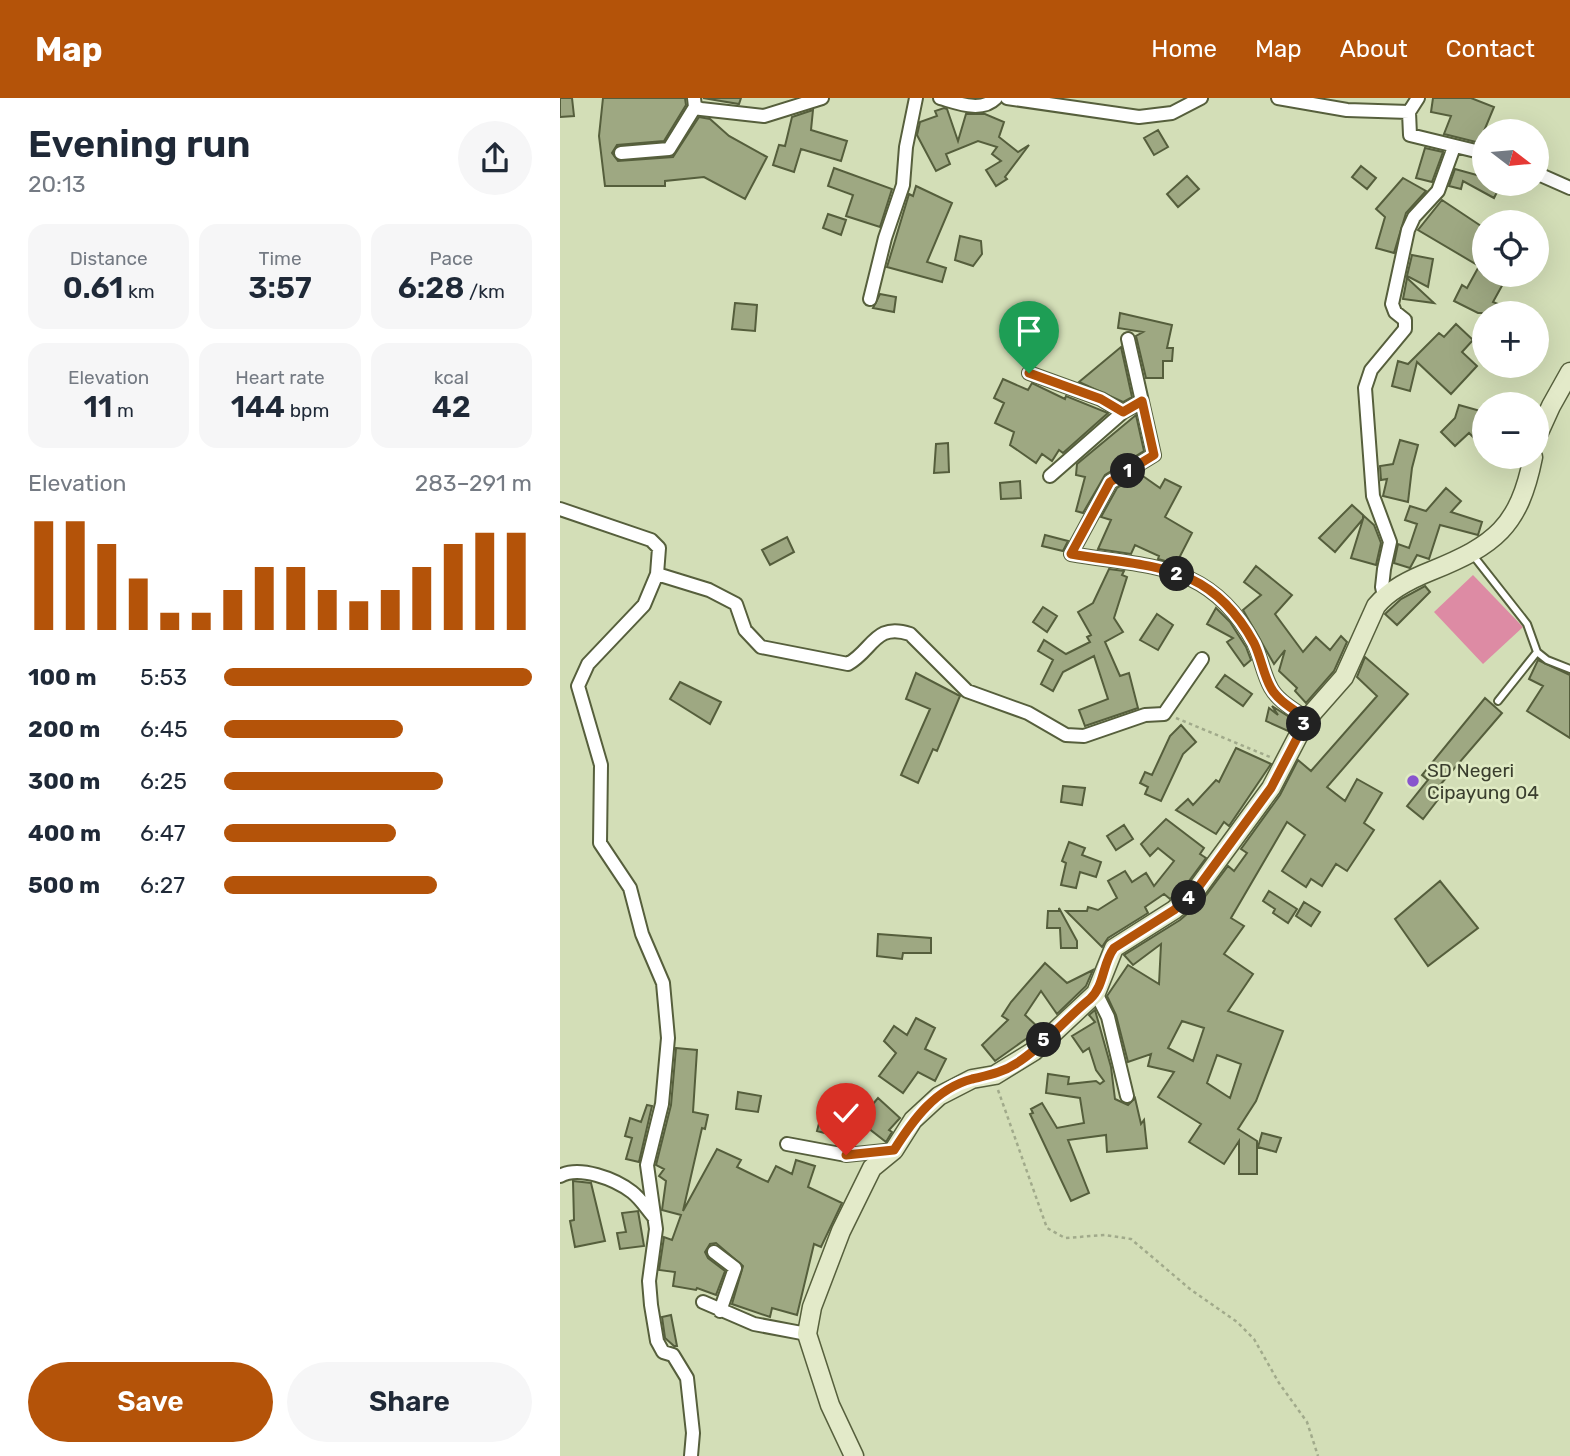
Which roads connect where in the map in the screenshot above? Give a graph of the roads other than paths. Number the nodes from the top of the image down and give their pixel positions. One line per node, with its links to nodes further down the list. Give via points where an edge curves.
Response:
1 (822, 98): 9 (street, via 764,116 732,114)
2 (916, 98): 16 (street, via 903,185)
3 (940, 98): 4 (street, via 976,106 988,105)
4 (996, 98)
5 (1007, 98): 6 (street, via 1139,117 1172,113)
6 (1201, 98)
7 (1278, 98): 10 (street, via 1346,110)
8 (1418, 98): 10 (street)
9 (694, 103): 13 (street, via 669,149)
10 (1409, 112): 11 (street, via 1410,135)
11 (1454, 147): 12 (street); 28 (street, via 1438,191 1408,230 1392,304 1405,320 1405,329 1371,370 1364,388 1373,496 1390,542)
12 (1472, 151)
13 (621, 153)
14 (1549, 179): 15 (street)
15 (1570, 188)
16 (870, 299)
17 (1128, 339): 20 (street)
18 (1570, 372): 21 (street)
19 (1029, 373): 22 (street, via 1101,399)
20 (1142, 401): 22 (street); 33 (street, via 1154,455 1110,482 1071,554 1184,575 1209,586 1238,615 1275,694)
21 (1549, 407)
22 (1123, 412): 24 (street)
23 (1530, 469): 26 (street, via 1513,518)
24 (1050, 477)
25 (560, 509): 27 (street, via 651,540 659,548)
26 (1471, 552): 28 (street); 29 (lane, via 1527,624)
27 (657, 574): 30 (street, via 709,590 736,604 745,630 761,647 848,664 884,632 910,634 967,691 1028,713 1066,735 1084,736 1145,715 1164,714); 39 (street, via 644,605 588,664 578,687 601,765 600,843 630,888 642,934 663,983 668,1038 662,1104 647,1165)
28 (1384, 596): 33 (street, via 1344,677)
29 (1537, 652): 31 (lane); 32 (lane)
30 (1202, 659)
31 (1570, 669)
32 (1498, 701)
33 (1307, 719): 34 (street, via 1286,764 1194,893 1114,948)
34 (1096, 993): 35 (street, via 1108,1017); 37 (street, via 1034,1051 995,1075 972,1079 939,1096 913,1120)
35 (1127, 1096)
36 (787, 1144): 37 (street, via 846,1155)
37 (894, 1150): 43 (street, via 872,1168 859,1192 812,1307)
38 (564, 1171): 39 (street, via 624,1187)
39 (655, 1217): 44 (street, via 649,1282 654,1327 663,1352 673,1355 687,1378)
40 (714, 1252): 42 (street, via 734,1268)
41 (702, 1302): 42 (street)
42 (720, 1311): 43 (street, via 754,1324)
43 (807, 1334): 45 (street)
44 (691, 1456)
45 (854, 1456)

